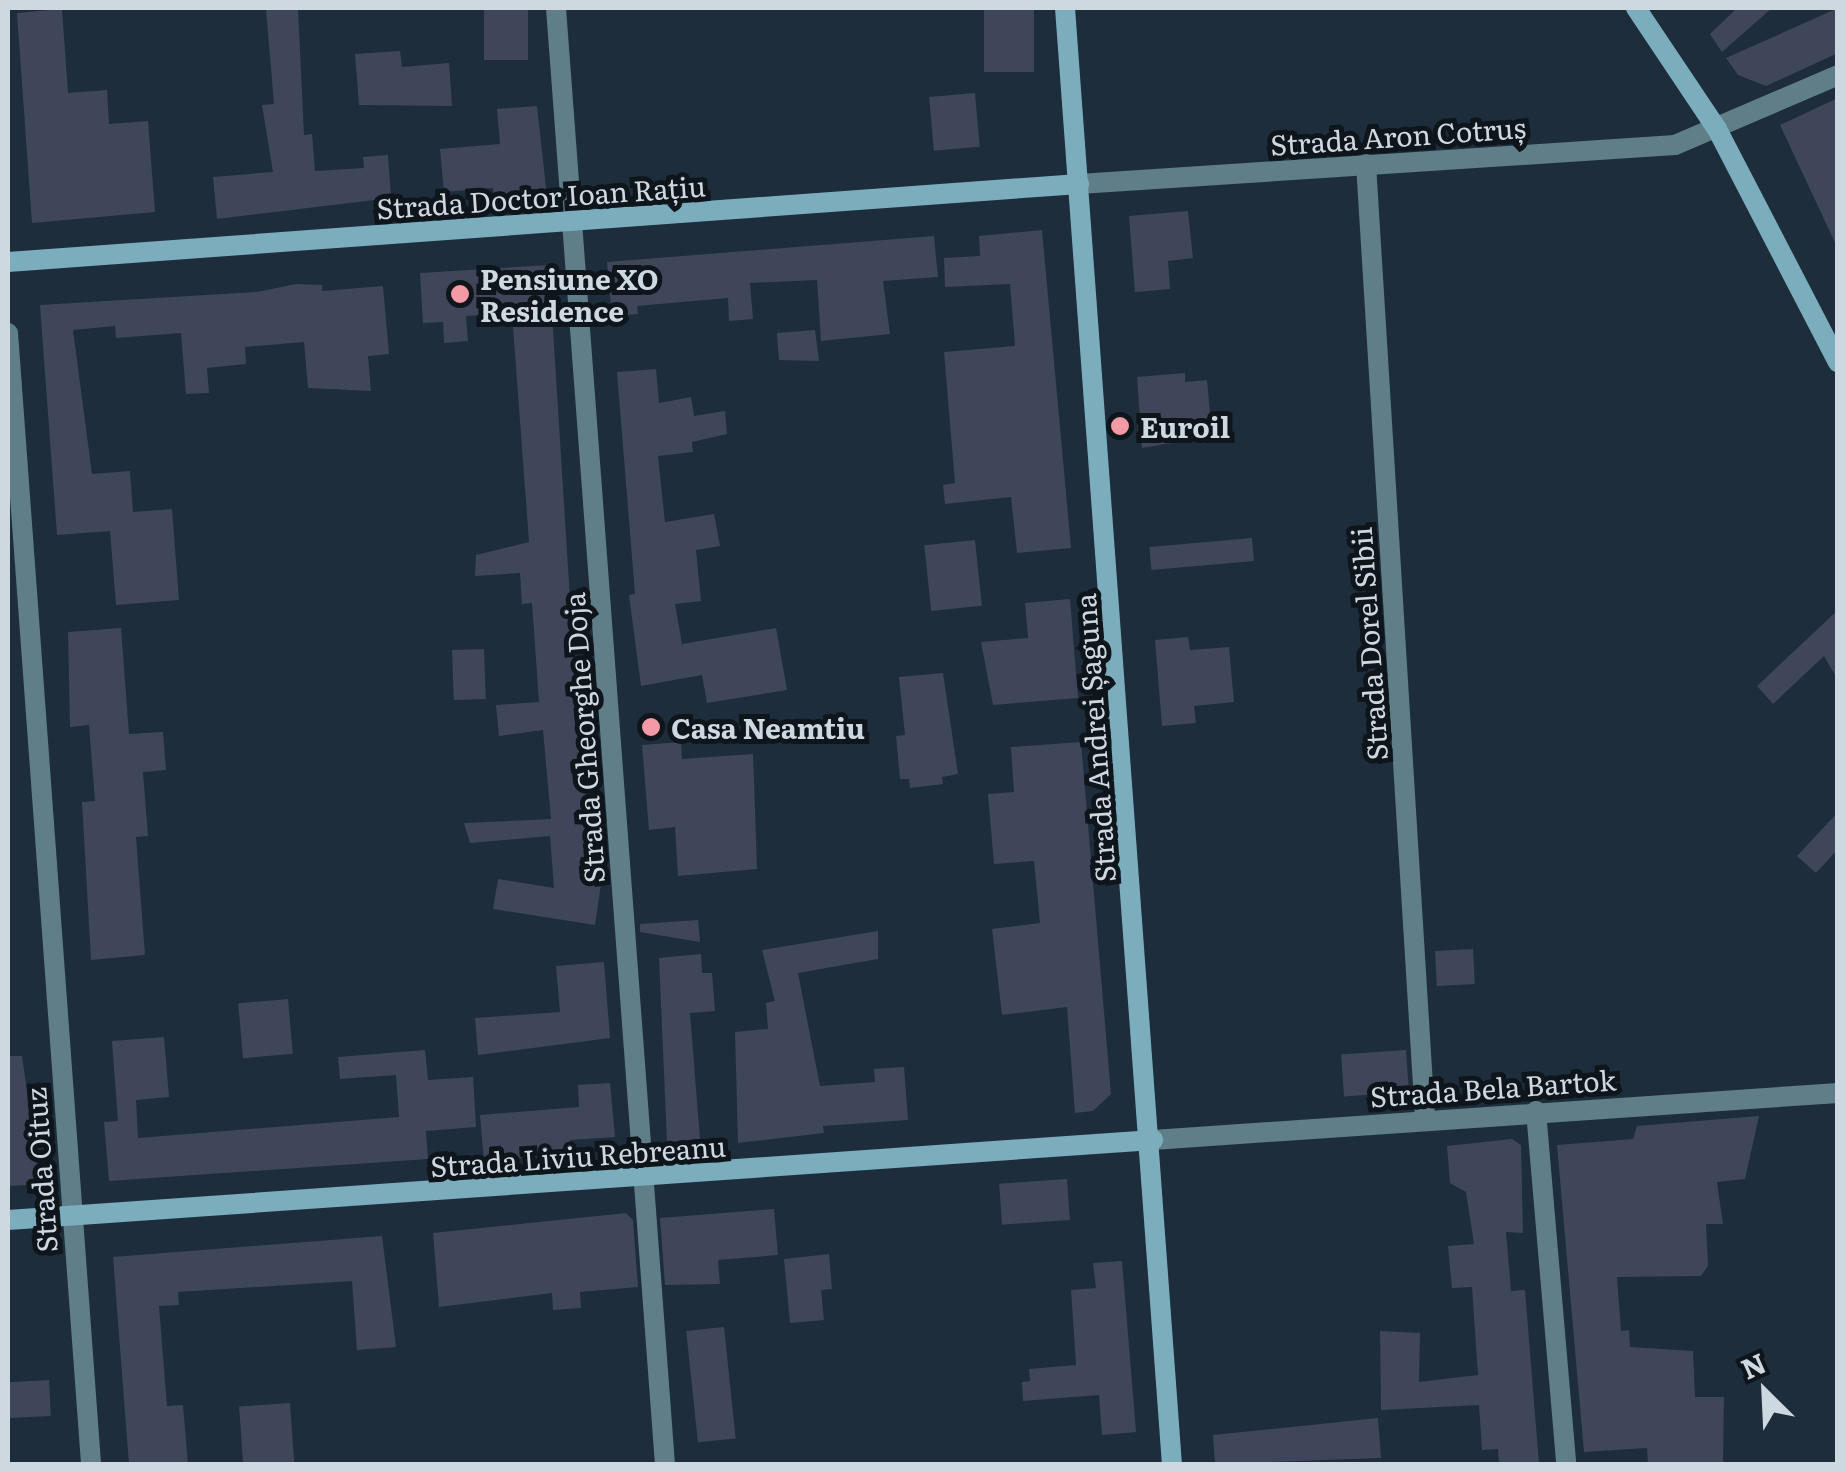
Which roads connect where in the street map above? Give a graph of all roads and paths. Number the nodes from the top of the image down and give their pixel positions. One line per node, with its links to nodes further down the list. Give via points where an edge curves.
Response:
1 (556, 8): 8 (street, Strada Gheorghe Doja)
2 (1066, 8): 7 (street, Strada Andrei Șaguna)
3 (1636, 8): 5 (street)
4 (1838, 75): 5 (street, Strada Aron Cotruș)
5 (1717, 129): 6 (street, Strada Aron Cotruș, via 1660,146); 11 (street)
6 (1366, 164): 7 (street, Strada Aron Cotruș); 14 (street, Strada Dorel Sibii)
7 (1079, 184): 8 (street, Strada Doctor Ioan Rațiu); 15 (street, Strada Andrei Șaguna)
8 (572, 222): 9 (street, Strada Doctor Ioan Rațiu); 16 (street, Strada Gheorghe Doja)
9 (8, 262)
10 (8, 333): 17 (street, Strada Oituz)
11 (1838, 362)
12 (1838, 1093): 13 (street, Strada Bela Bartok)
13 (1536, 1111): 14 (street, Strada Bela Bartok); 22 (street)
14 (1425, 1120): 15 (street, Strada Bela Bartok)
15 (1152, 1140): 16 (street, Strada Liviu Rebreanu); 21 (street, Strada Andrei Șaguna)
16 (643, 1178): 17 (street, Strada Liviu Rebreanu); 20 (street, Strada Gheorghe Doja)
17 (70, 1216): 18 (street, Strada Liviu Rebreanu); 19 (street, Strada Oituz)
18 (8, 1220)
19 (90, 1464)
20 (666, 1464)
21 (1172, 1464)
22 (1566, 1464)

